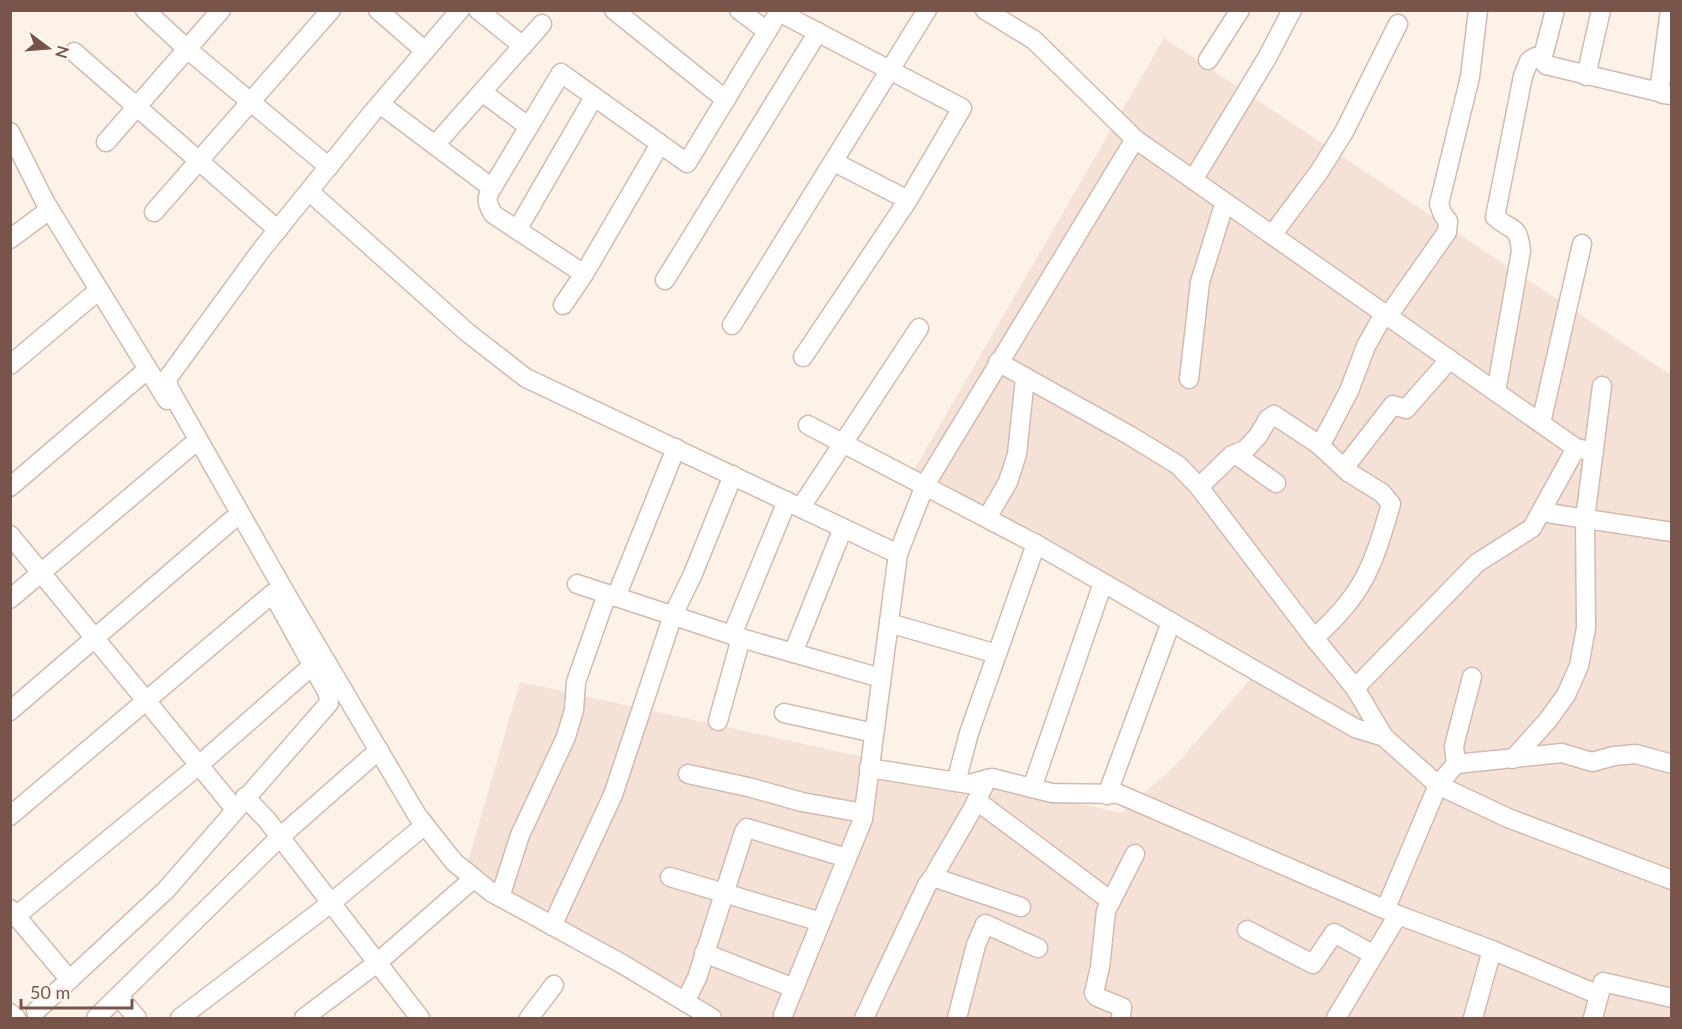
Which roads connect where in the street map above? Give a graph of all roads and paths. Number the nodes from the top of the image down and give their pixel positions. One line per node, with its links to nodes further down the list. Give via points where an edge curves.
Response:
1 (145, 10): 23 (street)
2 (221, 10): 23 (street)
3 (331, 10): 34 (street)
4 (378, 10): 24 (street)
5 (460, 10): 24 (street)
6 (477, 10): 22 (street)
7 (614, 10): 33 (street)
8 (739, 10): 20 (street)
9 (927, 10): 28 (street)
10 (985, 10): 38 (street, via 1034,40)
11 (1240, 10): 26 (street)
12 (1292, 10): 46 (street, via 1268,58)
13 (1478, 10): 62 (street, via 1470,77 1439,204 1448,221 1447,232)
14 (1555, 10): 27 (street)
15 (1601, 10): 29 (street)
16 (1670, 10): 31 (street)
17 (779, 11): 20 (street); 21 (street)
18 (542, 24): 22 (street)
19 (1398, 24): 55 (street, via 1344,132)
20 (767, 32): 33 (street)
21 (818, 32): 28 (street); 59 (street)
22 (523, 46): 30 (street)
23 (187, 49): 34 (street); 36 (street)
24 (426, 51): 35 (street)
25 (74, 52): 36 (street)
26 (1208, 60)
27 (1542, 60): 29 (street, via 1552,68); 73 (street, via 1535,57 1529,61 1523,76 1495,217 1516,230 1521,251)
28 (891, 69): 44 (street); 49 (street, via 962,108)
29 (1586, 76): 31 (street)
30 (482, 92): 37 (street); 42 (street)
31 (1665, 93)
32 (594, 97): 37 (street, via 561,74); 41 (street); 54 (street)
33 (726, 100): 41 (street, via 687,163)
34 (251, 103): 43 (street); 45 (street)
35 (380, 104): 42 (street); 45 (street)
36 (136, 107): 40 (street); 43 (street)
37 (529, 127): 47 (street)
38 (1135, 139): 46 (street); 67 (street)
39 (12, 140): 51 (street)
40 (106, 142)
41 (660, 144): 58 (street)
42 (435, 145): 47 (street)
43 (198, 162): 52 (street); 53 (street)
44 (834, 162): 49 (street); 63 (street)
45 (329, 167): 53 (street)
46 (1193, 180): 50 (street)
47 (492, 188): 54 (street, via 487,201 493,214)
48 (311, 193): 79 (street, via 468,333 526,378)
49 (908, 200): 65 (street)
50 (1225, 202): 55 (street); 71 (street, via 1200,282)
51 (49, 210): 56 (street); 60 (street)
52 (154, 212)
53 (278, 230): 122 (street, via 167,379 280,584)
54 (517, 230): 58 (street)
55 (1272, 235): 62 (street)
56 (10, 238)
57 (1582, 244): 74 (street)
58 (584, 274): 61 (street)
59 (664, 280)
60 (99, 290): 68 (street); 69 (street)
61 (563, 305)
62 (1386, 315): 66 (street); 78 (street, via 1366,346 1349,391)
63 (732, 325)
64 (919, 328): 76 (street)
65 (803, 357)
66 (1449, 360): 73 (street); 82 (street, via 1406,409 1393,405)
67 (998, 362): 70 (street); 85 (street)
68 (10, 365)
69 (148, 369): 77 (street); 86 (street)
70 (1025, 378): 87 (street, via 1178,465); 90 (street, via 1017,454 1008,482)
71 (1189, 379)
72 (1602, 386): 80 (street)
73 (1496, 392): 74 (street)
74 (1541, 423): 80 (street)
75 (808, 424): 76 (street)
76 (843, 443): 85 (street); 88 (street)
77 (192, 445): 92 (street); 98 (street)
78 (1320, 446): 81 (street, via 1274,415 1245,450); 82 (street)
79 (676, 448): 83 (street); 102 (street)
80 (1585, 450): 89 (street); 91 (street)
81 (1235, 454): 84 (street); 87 (street)
82 (1344, 468): 108 (street, via 1391,504 1380,545 1362,585)
83 (733, 475): 88 (street); 104 (street)
84 (1276, 483)
85 (925, 485): 90 (street); 97 (street)
86 (10, 487)
87 (1199, 488): 108 (street)
88 (794, 504): 93 (street); 107 (street)
89 (1541, 512): 91 (street); 115 (street, via 1532,528 1477,563)
90 (987, 518): 96 (street)
91 (1585, 519): 94 (street); 123 (street, via 1586,628 1579,666 1566,695)
92 (232, 520): 101 (street); 109 (street)
93 (843, 528): 97 (street); 110 (street)
94 (1671, 532)
95 (10, 535): 98 (street)
96 (1036, 544): 99 (street); 111 (street)
97 (898, 554): 106 (street)
98 (41, 573): 103 (street); 109 (street)
99 (1103, 583): 105 (street); 132 (street)
100 (577, 584): 102 (street)
101 (272, 594): 112 (street); 116 (street)
102 (611, 595): 104 (street); 147 (street, via 576,682 574,710 566,737 520,835)
103 (10, 599)
104 (673, 615): 107 (street); 154 (street, via 613,795)
105 (1171, 622): 121 (street, via 1355,728); 133 (street)
106 (889, 623): 111 (street); 114 (street)
107 (737, 636): 110 (street); 119 (street)
108 (1314, 638): 115 (street)
109 (96, 639): 116 (street); 117 (street)
110 (793, 653): 114 (street)
111 (997, 654): 130 (street)
112 (313, 666): 126 (street); 135 (street, via 328,693 329,703)
113 (1472, 677): 124 (street, via 1454,746)
114 (881, 678): 120 (street)
115 (1355, 688): 121 (street)
116 (146, 701): 126 (street); 137 (street)
117 (10, 711)
118 (784, 713): 120 (street)
119 (718, 721)
120 (874, 734): 127 (street)
121 (1384, 736): 131 (street)
122 (379, 750): 138 (street); 139 (street)
123 (1513, 759): 124 (street); 125 (street, via 1562,753 1592,762 1636,754)
124 (1456, 764): 131 (street)
125 (1671, 764)
126 (199, 765): 135 (street); 152 (street)
127 (869, 768): 130 (street); 136 (street)
128 (688, 774): 136 (street)
129 (987, 779): 130 (street, via 969,784); 132 (street); 134 (street)
130 (956, 782)
131 (1438, 785): 145 (street, via 1508,818); 151 (street)
132 (1032, 788): 133 (street)
133 (1107, 795): 151 (street, via 1119,794)
134 (977, 801): 143 (street); 148 (street)
135 (240, 803): 139 (street); 161 (street, via 166,890)
136 (863, 813): 141 (street)
137 (10, 816)
138 (425, 825): 144 (street); 149 (street)
139 (280, 837): 149 (street); 165 (street)
140 (1135, 854): 148 (street)
141 (847, 858): 146 (street, via 747,828); 153 (street)
142 (670, 877): 146 (street)
143 (933, 878): 150 (street); 179 (street)
144 (473, 879): 147 (street); 160 (street)
145 (1671, 880)
146 (724, 893): 153 (street); 158 (street)
147 (500, 897): 154 (street)
148 (1111, 900): 181 (street, via 1104,920 1094,993 1122,1008)
149 (331, 903): 160 (street); 174 (street)
150 (1021, 907)
151 (1392, 911): 157 (street); 159 (street)
152 (14, 912): 161 (street)
153 (821, 922): 163 (street)
154 (552, 926): 167 (street)
155 (1247, 930): 159 (street, via 1313,964 1334,933)
156 (1038, 948): 180 (street, via 985,924)
157 (1492, 950): 164 (street); 183 (street)
158 (704, 953): 163 (street); 167 (street)
159 (1374, 955): 182 (street)
160 (378, 963): 175 (street); 176 (street)
161 (70, 980): 168 (street)
162 (554, 985): 177 (street)
163 (794, 988): 170 (street)
164 (1599, 995): 166 (street, via 1604,982); 184 (street)
165 (119, 997): 172 (street); 173 (street)
166 (1671, 998)
167 (685, 1002): 178 (street)
168 (36, 1011)
169 (10, 1013): 171 (street)
170 (785, 1017)
171 (16, 1018)
172 (96, 1018)
173 (137, 1018)
174 (180, 1018)
175 (304, 1018)
176 (420, 1018)
177 (529, 1018)
178 (712, 1018)
179 (864, 1018)
180 (957, 1018)
181 (1121, 1018)
182 (1336, 1018)
183 (1473, 1018)
184 (1593, 1018)

